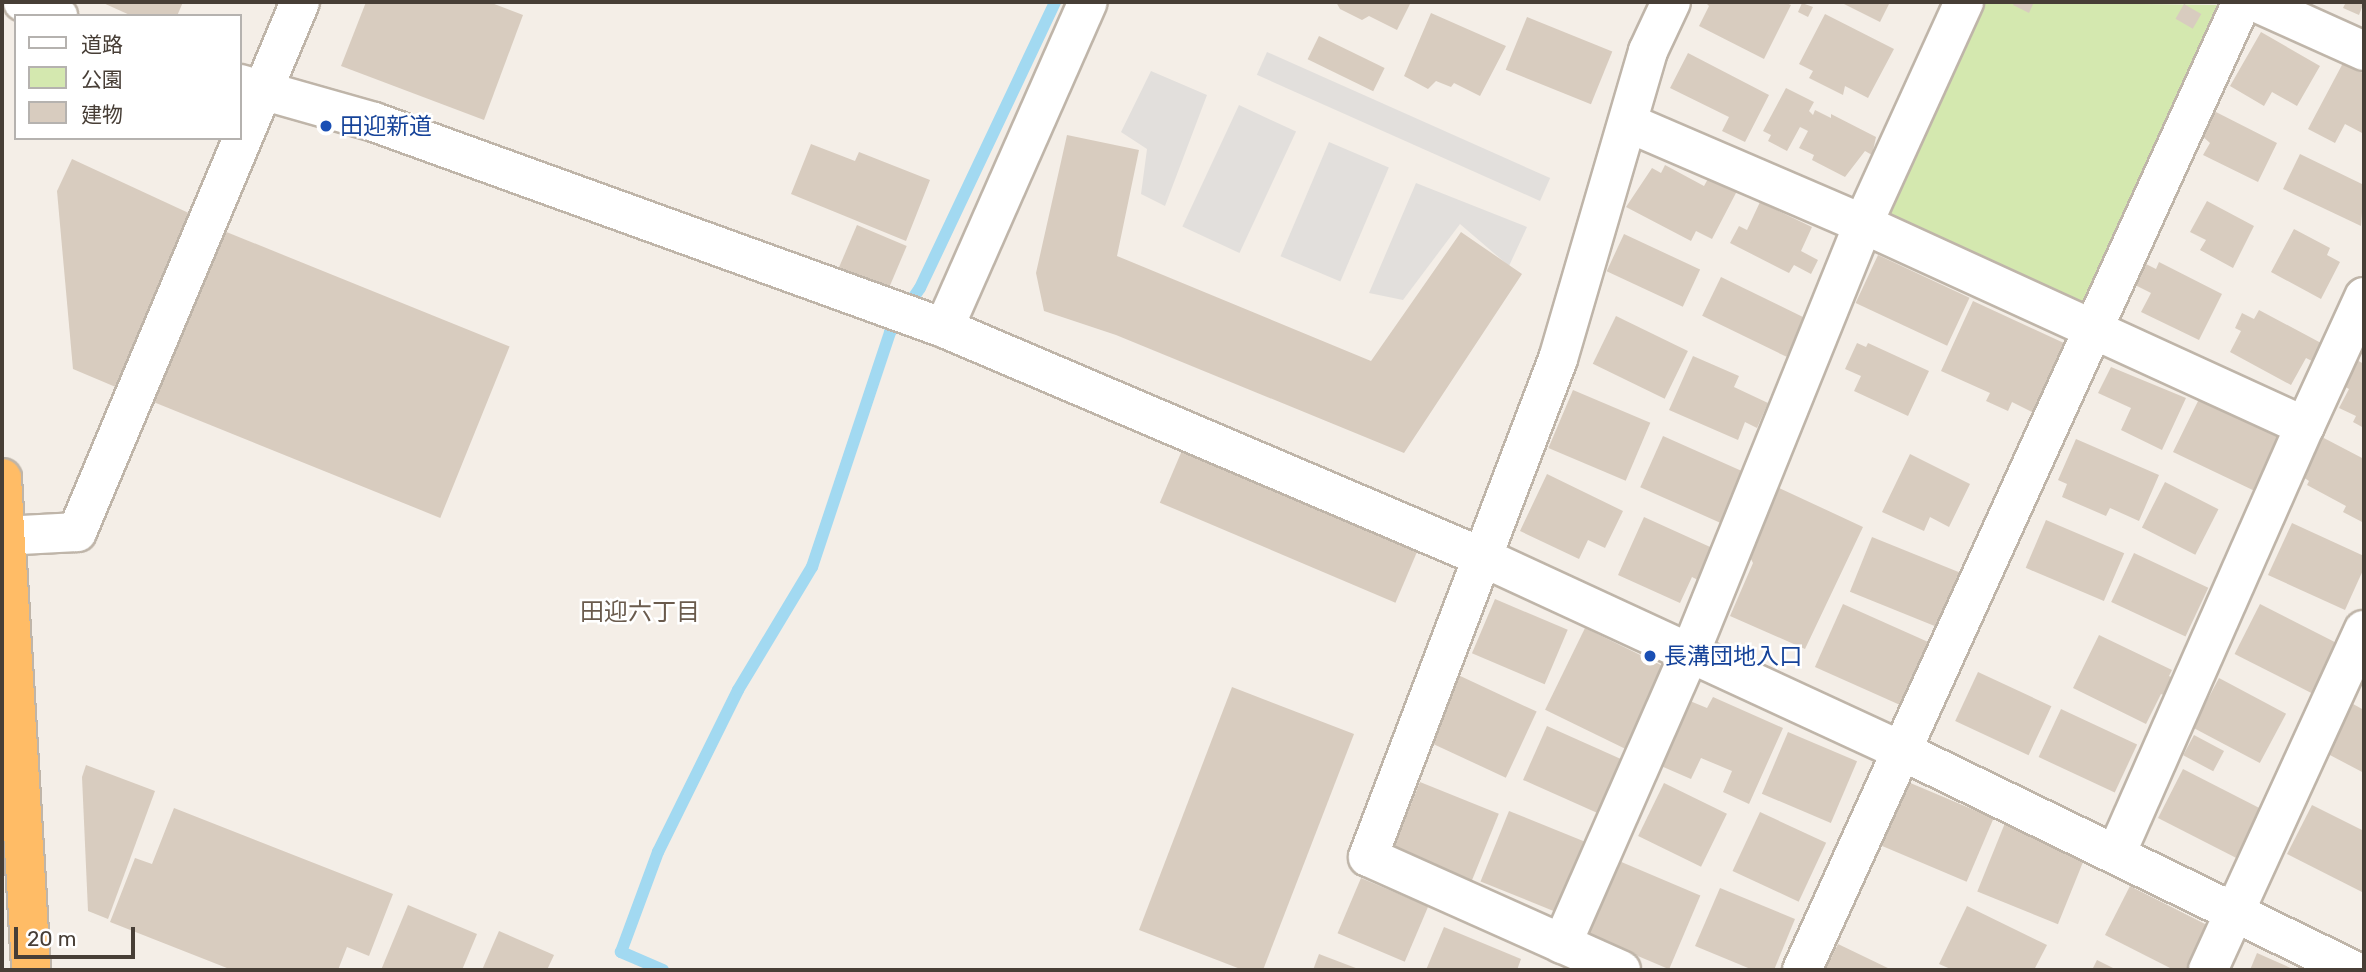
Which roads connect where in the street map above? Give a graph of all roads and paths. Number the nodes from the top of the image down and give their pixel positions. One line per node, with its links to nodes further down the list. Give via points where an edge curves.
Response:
1 (23, 2): 8 (street)
2 (300, 2): 10 (street)
3 (1088, 2): 17 (street)
4 (1671, 2): 12 (street, via 1648,51)
5 (1964, 2): 14 (street)
6 (2242, 2): 16 (street)
7 (2255, 2): 9 (street)
8 (53, 14)
9 (2364, 51)
10 (252, 89): 11 (street); 17 (street, via 374,122)
11 (242, 114)
12 (1629, 123): 14 (street); 21 (street, via 1558,359)
13 (232, 140): 20 (street, via 77,532)
14 (1863, 224): 16 (street); 23 (street)
15 (2364, 297): 18 (street)
16 (2093, 327): 18 (street); 25 (street)
17 (944, 328): 21 (street)
18 (2305, 426): 26 (street)
19 (2, 478): 20 (highway)
20 (4, 536): 24 (highway)
21 (1482, 557): 23 (street); 28 (street, via 1368,858)
22 (2364, 630): 27 (street)
23 (1690, 653): 25 (street); 28 (street)
24 (11, 736): 29 (highway)
25 (1902, 751): 26 (street); 31 (street)
26 (2116, 854): 27 (street)
27 (2234, 915): 32 (street); 33 (street)
28 (1562, 944): 30 (street)
29 (31, 970)
30 (1621, 970)
31 (1802, 970)
32 (2208, 970)
33 (2353, 970)

